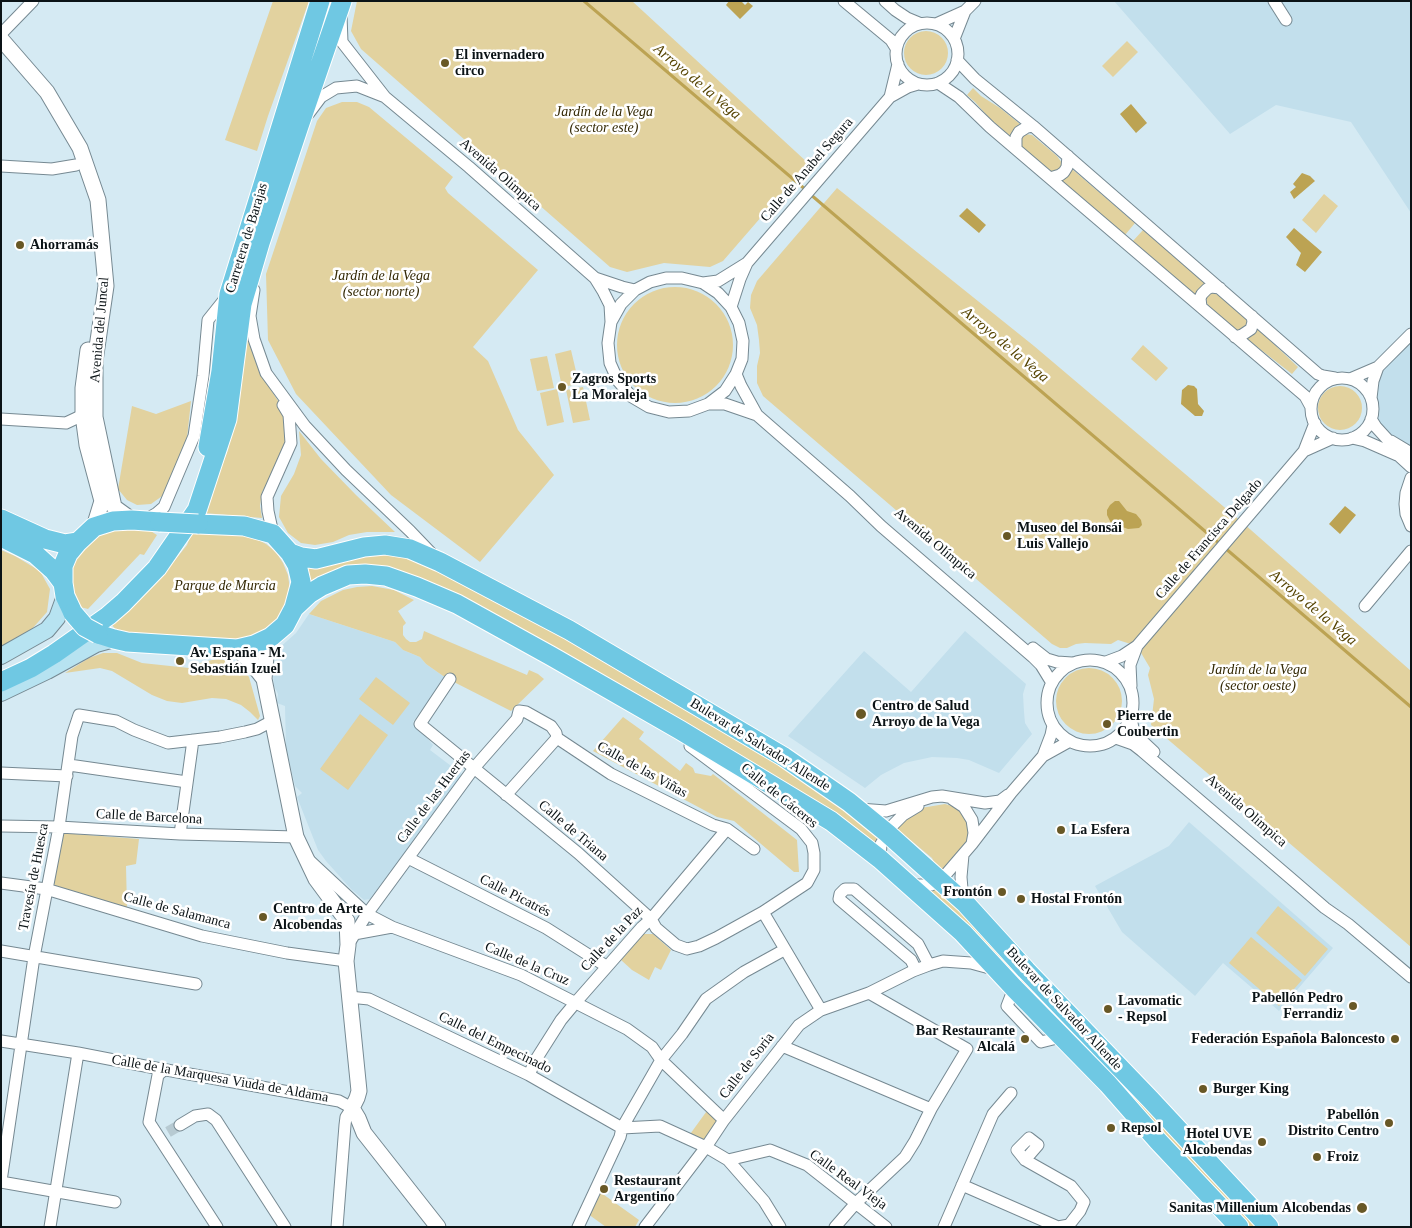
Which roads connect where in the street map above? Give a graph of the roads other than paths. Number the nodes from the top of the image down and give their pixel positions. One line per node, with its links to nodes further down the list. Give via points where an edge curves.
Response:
1 (33, 1): 12 (street)
2 (320, 1): 36 (main road, Carretera de Barajas)
3 (342, 1): 21 (street, Avenida Olímpica, via 342,42); 23 (main road, Carretera de Barajas)
4 (844, 1): 15 (street, via 891,40)
5 (885, 1): 10 (street)
6 (975, 1): 8 (street)
7 (1274, 1): 9 (street)
8 (965, 11): 11 (street); 14 (street)
9 (1286, 20)
10 (919, 23): 11 (street); 15 (street, via 904,32)
11 (936, 24): 14 (street, via 950,32)
12 (1, 34)
13 (1, 38): 67 (street, Avenida del Juncal, via 48,92 80,148 98,200 106,286 95,362 95,417 114,507)
14 (954, 39): 17 (street)
15 (896, 48): 18 (street)
16 (1, 50): 27 (street, Avenida del Juncal, via 60,129)
17 (958, 60): 19 (street, via 954,70); 24 (street, via 974,79)
18 (898, 64): 20 (street, via 902,73); 22 (street, Calle de Anabel Segura)
19 (938, 83): 20 (street); 25 (street)
20 (918, 84): 22 (street, Calle de Anabel Segura)
21 (385, 97): 23 (street, Avenida Olímpica, via 357,86 336,88 322,96); 32 (street, Avenida Olímpica)
22 (890, 97): 31 (street, Calle de Anabel Segura)
23 (298, 126): 30 (main road, Carretera de Barajas)
24 (1033, 126): 25 (street, via 1019,132); 26 (street)
25 (1016, 149): 29 (street)
26 (1068, 156): 29 (street, via 1064,172); 34 (street)
27 (76, 165): 28 (street, via 52,169); 51 (street, Avenida del Juncal, via 88,200 97,269 84,367)
28 (1, 166)
29 (1050, 178): 38 (street)
30 (260, 243): 47 (street, via 250,316 254,339); 65 (main road, Carretera de Barajas, via 242,304 227,419)
31 (748, 263): 33 (street, Calle de Anabel Segura, via 718,281); 37 (street, Calle de Anabel Segura)
32 (595, 278): 35 (street, Avenida Olímpica); 40 (street, Avenida Olímpica, via 610,305)
33 (703, 283): 35 (street, via 666,278); 37 (street)
34 (1220, 288): 38 (street, via 1207,289 1200,298); 39 (street)
35 (635, 290): 40 (street, via 621,304)
36 (229, 294): 65 (main road, Carretera de Barajas, via 221,371); 67 (street, via 208,320 194,436 164,506)
37 (731, 307): 44 (street, via 743,341 742,358)
38 (1201, 307): 42 (street)
39 (1252, 316): 42 (street, via 1251,329); 45 (street, via 1318,374)
40 (611, 322): 49 (street, via 608,342 610,363 618,382 632,397 649,407 669,412 689,411)
41 (1411, 334): 43 (street)
42 (1235, 336): 50 (street, via 1305,396)
43 (1378, 367): 46 (street); 48 (street)
44 (736, 374): 49 (street, via 725,391); 52 (street, Avenida Olímpica)
45 (1335, 378): 46 (street); 50 (street, via 1320,386)
46 (1350, 378): 48 (street, via 1363,386)
47 (273, 383): 70 (street, via 288,416 291,443 267,497); 75 (street, via 305,426 346,470)
48 (1371, 398): 53 (street)
49 (708, 404): 52 (street, Avenida Olímpica, via 725,404)
50 (1311, 407): 55 (street)
51 (83, 415): 54 (street, via 66,424); 69 (street, Avenida del Juncal, via 87,445 102,501)
52 (756, 415): 64 (street, Avenida Olímpica)
53 (1371, 418): 57 (street, via 1364,430); 58 (street)
54 (1, 419)
55 (1315, 423): 56 (street); 59 (street, Calle de Francisca Delgado)
56 (1332, 438): 57 (street); 59 (street, Calle de Francisca Delgado)
57 (1352, 438): 61 (street)
58 (1387, 439): 60 (street); 61 (street)
59 (1304, 451): 81 (street, Calle de Francisca Delgado)
60 (1411, 453)
61 (1399, 456): 62 (street)
62 (1411, 467)
63 (1411, 478): 68 (street, via 1405,504)
64 (850, 496): 85 (street, Avenida Olímpica, via 885,521 1047,659); 90 (street, Avenida Olímpica, via 1033,656)
65 (193, 514): 67 (main road, bridge); 70 (main road); 86 (main road, via 96,611 47,645); 89 (main road, via 157,568 123,603 54,654)
66 (1, 518): 72 (main road, via 45,538 65,544)
67 (145, 521): 69 (main road, via 113,521)
68 (1411, 526)
69 (94, 527): 72 (main road)
70 (273, 534): 74 (main road)
71 (1, 537): 76 (main road, via 35,554 54,571)
72 (78, 542): 76 (main road, via 63,566)
73 (1411, 551): 77 (street)
74 (290, 553): 75 (main road, Bulevar de Salvador Allende, via 316,559 385,545 410,550); 78 (main road, via 301,582)
75 (440, 562): 110 (main road, Bulevar de Salvador Allende, via 568,630 739,730)
76 (64, 590): 79 (main road, bridge, via 73,613 85,627); 83 (main road, via 56,618 47,630)
77 (1366, 606)
78 (294, 608): 80 (main road, via 285,625); 93 (main road, Bulevar de Salvador Allende, via 322,586 348,575 386,576 457,604)
79 (106, 637): 82 (main road, via 127,642); 92 (main road, via 48,671)
80 (271, 637): 82 (main road); 87 (street)
81 (1137, 646): 84 (street, Calle de Francisca Delgado); 91 (street, Calle de Francisca Delgado, via 1130,665)
82 (237, 649): 87 (street)
83 (1, 656)
84 (1106, 662): 85 (street, via 1086,660); 91 (street, via 1123,674)
85 (1072, 663): 90 (street)
86 (1, 668)
87 (264, 679): 95 (street)
88 (450, 679): 102 (street, Calle de Triana, via 420,724)
89 (1, 682)
90 (1052, 683): 96 (street, via 1047,706)
91 (1131, 687): 94 (street, via 1134,709)
92 (1, 693)
93 (615, 693): 122 (main road, Bulevar de Salvador Allende, via 831,821); 128 (street, Calle de Cáceres, via 801,829 812,843 814,870 807,883)
94 (1131, 718): 98 (street); 131 (street, Avenida Olímpica, via 1138,737 1329,902)
95 (272, 721): 99 (street, via 245,732); 116 (street)
96 (1053, 725): 100 (street); 101 (street)
97 (557, 738): 102 (street, Calle de las Huertas, via 551,726 519,711 517,719); 107 (street); 113 (street, Calle de las Viñas, via 611,774 712,825)
98 (1116, 738): 100 (street, via 1094,746); 131 (street, Avenida Olímpica, via 1142,751 1325,908)
99 (193, 740): 103 (street, Travesía de Huesca, via 168,743 116,721 79,715 72,736); 105 (street)
100 (1070, 741): 101 (street)
101 (1043, 756): 106 (street)
102 (474, 768): 107 (street, Calle de Triana); 121 (street, Calle de las Huertas)
103 (68, 770): 104 (street); 105 (street); 112 (street, Travesía de Huesca)
104 (1, 773)
105 (187, 782): 115 (street)
106 (1012, 793): 109 (street, via 1000,801 986,803); 117 (street)
107 (506, 795): 130 (street, Calle de Triana)
108 (932, 797): 109 (street); 110 (street, via 886,811); 114 (street, via 903,815)
109 (951, 798): 117 (street, via 964,807 972,820)
110 (858, 809): 114 (main road, Bulevar de Salvador Allende)
111 (1, 826): 112 (street, Calle de Barcelona)
112 (59, 827): 115 (street, Calle de Barcelona); 126 (street, Travesía de Huesca)
113 (727, 829): 118 (street, Calle de las Viñas); 130 (street, Calle de la Paz)
114 (887, 833): 122 (street, via 881,844); 123 (main road, Bulevar de Salvador Allende)
115 (180, 834): 116 (street, Calle de Barcelona)
116 (296, 837): 120 (street)
117 (972, 844): 119 (street)
118 (754, 849)
119 (963, 854): 123 (street); 127 (street, via 961,877)
120 (305, 856): 129 (street, Calle de la Cruz); 133 (street, via 316,879 347,921)
121 (408, 858): 129 (street, Calle de las Huertas); 139 (street, Calle Picatrés, via 546,928)
122 (880, 858): 125 (main road, Bulevar de Salvador Allende)
123 (941, 880): 125 (street, via 931,885); 127 (main road, Bulevar de Salvador Allende)
124 (1, 883): 126 (street, Calle de Salamanca)
125 (909, 885): 140 (main road, Bulevar de Salvador Allende, via 963,933)
126 (46, 889): 136 (street, Travesía de Huesca); 137 (street, Calle de Salamanca, via 202,936)
127 (966, 904): 182 (main road, Bulevar de Salvador Allende)
128 (763, 912): 130 (street, Calle de Cáceres, via 699,946 687,949 670,940 656,928); 134 (street)
129 (367, 914): 132 (street, Calle de la Cruz); 133 (street, Calle de las Huertas)
130 (652, 919): 139 (street, Calle de la Paz)
131 (1348, 924): 142 (street, Avenida Olímpica)
132 (392, 926): 133 (street); 146 (street, Calle de la Cruz, via 521,976)
133 (351, 940): 137 (street)
134 (784, 950): 147 (street); 152 (street, via 744,972 706,999)
135 (1, 951): 136 (street)
136 (34, 957): 143 (street); 149 (street, Travesía de Huesca)
137 (346, 961): 145 (street)
138 (929, 965): 140 (street, Calle de Soria, via 943,961 971,963); 141 (street, Calle de Soria); 141 (street, via 918,944 854,889 845,889 839,899 911,960)
139 (606, 966): 146 (street, Calle de la Paz)
140 (997, 970): 181 (main road, Bulevar de Salvador Allende, via 1108,1084)
141 (913, 971): 144 (street, Calle de Soria)
142 (1411, 976)
143 (196, 984)
144 (869, 993): 147 (street, Calle de Soria); 157 (street, via 967,1049)
145 (349, 997): 154 (street, Calle del Empecinado, via 369,999); 156 (street, via 358,1091)
146 (576, 1002): 152 (street, Calle de la Cruz, via 627,1029 652,1047); 154 (street, Calle de la Paz, via 561,1020)
147 (821, 1010): 150 (street, Calle de Soria, via 799,1025)
148 (1, 1041): 149 (street, Calle de la Marquesa Viuda de Aldama)
149 (22, 1044): 151 (street, Calle de la Marquesa Viuda de Aldama); 164 (street, Travesía de Huesca)
150 (782, 1046): 157 (street); 158 (street, Calle de Soria)
151 (78, 1053): 153 (street, Calle de la Marquesa Viuda de Aldama); 166 (street)
152 (661, 1060): 158 (street, Calle de la Cruz); 160 (street)
153 (164, 1070): 156 (street, Calle de la Marquesa Viuda de Aldama, via 338,1100); 170 (street, via 158,1075 149,1122 164,1135)
154 (529, 1075): 160 (street, Calle del Empecinado)
155 (1011, 1093): 165 (street, via 993,1114)
156 (352, 1108): 172 (street, via 345,1124); 173 (street, via 364,1133)
157 (931, 1109): 168 (street, via 905,1157)
158 (724, 1120): 161 (street, Calle de Soria)
159 (180, 1125): 171 (street, via 195,1116 208,1114 216,1120)
160 (622, 1128): 161 (street, via 660,1126); 174 (street)
161 (706, 1147): 162 (street); 175 (street, Calle de Soria)
162 (728, 1160): 168 (street, Calle Real Vieja, via 770,1150 807,1165); 176 (street, via 764,1201)
163 (1025, 1160): 180 (street, via 1071,1186 1084,1202 1069,1225)
164 (1, 1181): 166 (street)
165 (962, 1185): 179 (street); 180 (street)
166 (56, 1192): 167 (street); 169 (street)
167 (115, 1202)
168 (856, 1203): 177 (street); 178 (street, Calle Real Vieja)
169 (50, 1227)
170 (217, 1227)
171 (285, 1227)
172 (337, 1227)
173 (438, 1227)
174 (578, 1227)
175 (645, 1227)
176 (780, 1227)
177 (835, 1227)
178 (886, 1227)
179 (944, 1227)
180 (1058, 1227)
181 (1239, 1227)
182 (1269, 1227)

